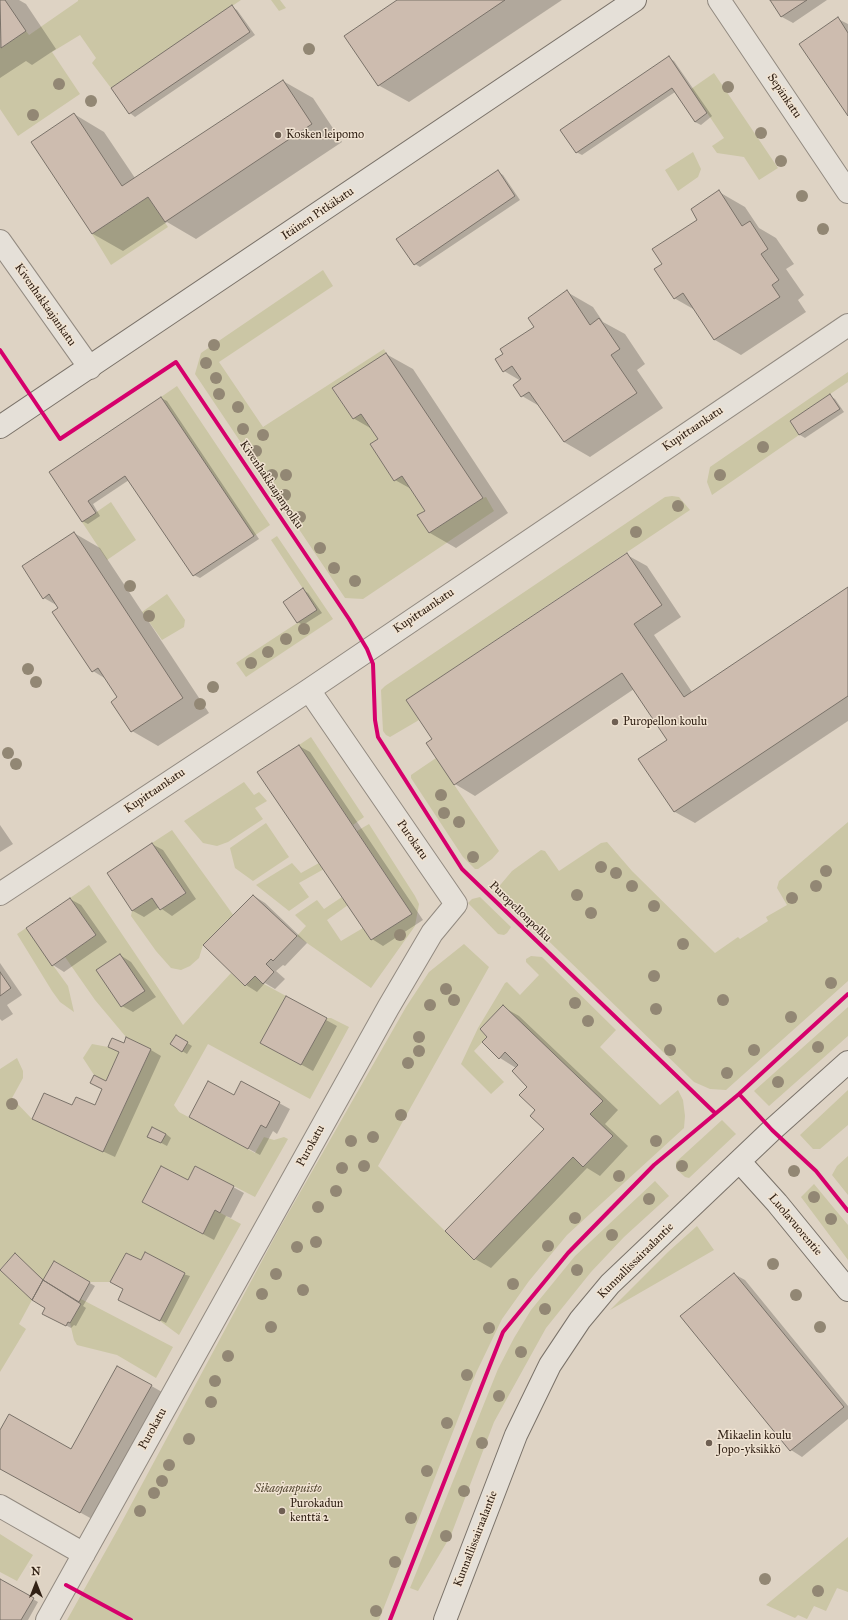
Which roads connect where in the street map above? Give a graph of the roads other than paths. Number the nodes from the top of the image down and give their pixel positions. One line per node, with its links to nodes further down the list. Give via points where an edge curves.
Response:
1 (635, 0): 6 (street, Itäinen Pitkäkatu)
2 (719, 0): 3 (street, Sepänkatu)
3 (848, 192)
4 (0, 241): 6 (street, Kivenhakkaajankatu)
5 (848, 325): 8 (street, Kupittaankatu)
6 (90, 368): 7 (street, Itäinen Pitkäkatu)
7 (0, 427)
8 (309, 690): 9 (street, Kupittaankatu); 14 (street, Purokatu, via 456,904 432,933 388,1008)
9 (0, 894)
10 (848, 1062): 11 (street, Kunnallissairaalantie)
11 (740, 1162): 12 (street, Luolavuorentie); 16 (street, Kunnallissairaalantie, via 610,1284 580,1320 550,1364 516,1435)
12 (848, 1290)
13 (0, 1506): 14 (street)
14 (84, 1554): 15 (street, Purokatu)
15 (47, 1620)
16 (445, 1620)

